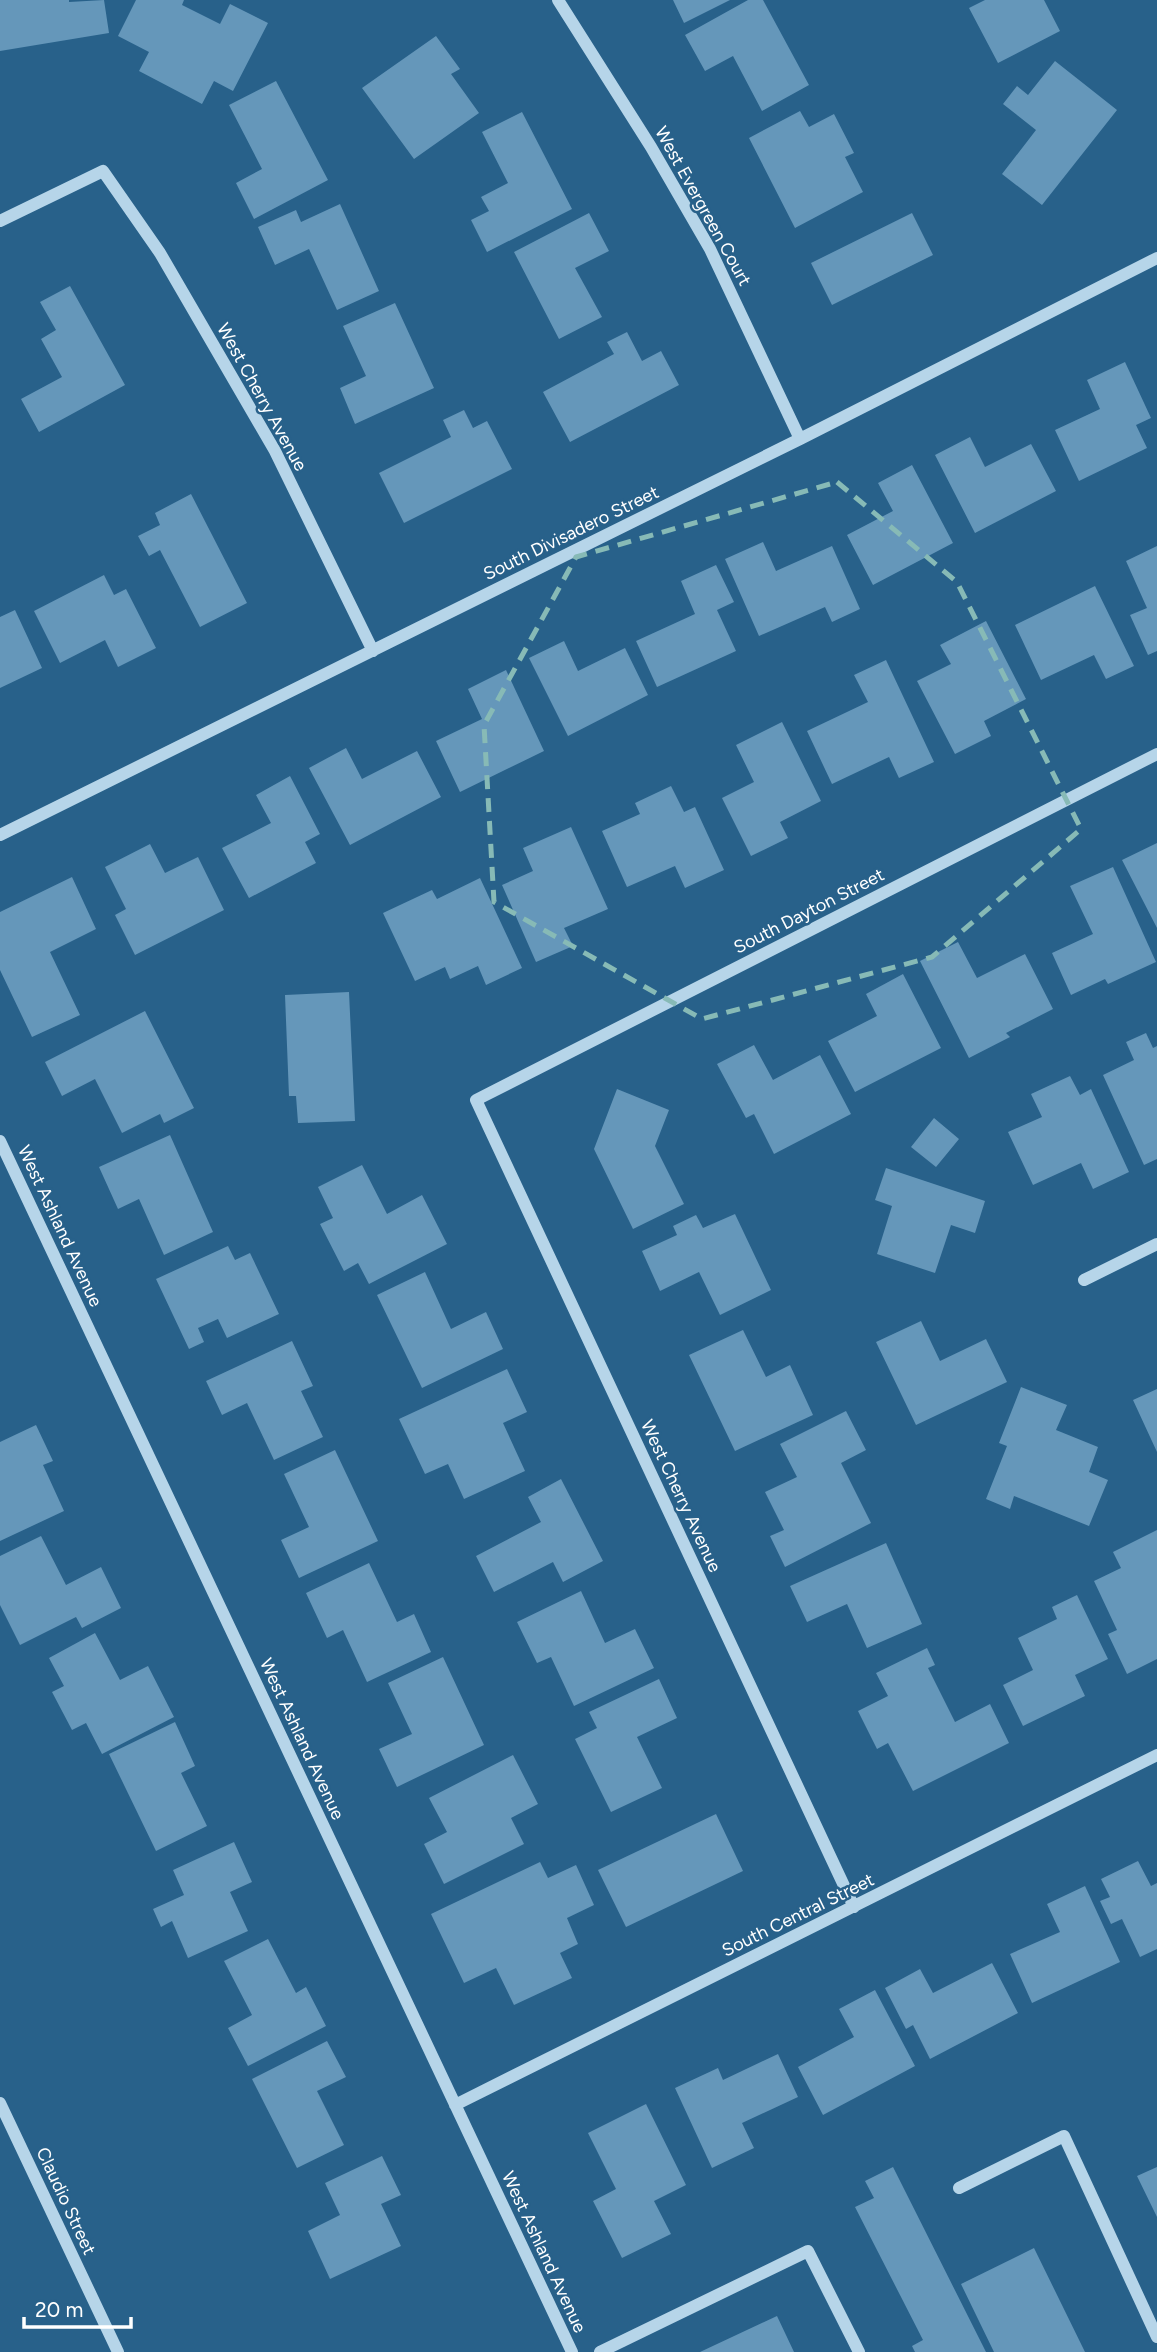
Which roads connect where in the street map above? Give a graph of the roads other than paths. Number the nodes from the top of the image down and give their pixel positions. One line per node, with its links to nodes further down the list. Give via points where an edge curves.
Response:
1 (558, 0): 4 (street, West Evergreen Court, via 710,249)
2 (0, 222): 5 (street, West Cherry Avenue, via 103,171 159,253 275,452)
3 (1157, 258): 4 (street, South Divisadero Street)
4 (800, 439): 5 (street, South Divisadero Street)
5 (373, 651): 7 (street, South Divisadero Street)
6 (1157, 754): 8 (street, South Dayton Street)
7 (0, 835)
8 (476, 1100): 13 (street, West Cherry Avenue)
9 (0, 1141): 15 (street, West Ashland Avenue)
10 (1157, 1244): 11 (street)
11 (1084, 1280)
12 (1157, 1755): 13 (street, South Central Street)
13 (854, 1907): 15 (street, South Central Street)
14 (0, 2103): 18 (street, Claudio Street)
15 (455, 2105): 19 (street, West Ashland Avenue)
16 (959, 2188): 17 (street, via 1064,2136)
17 (1157, 2337)
18 (118, 2352)
19 (572, 2352)
20 (600, 2352): 21 (street, via 808,2251)
21 (859, 2352)

